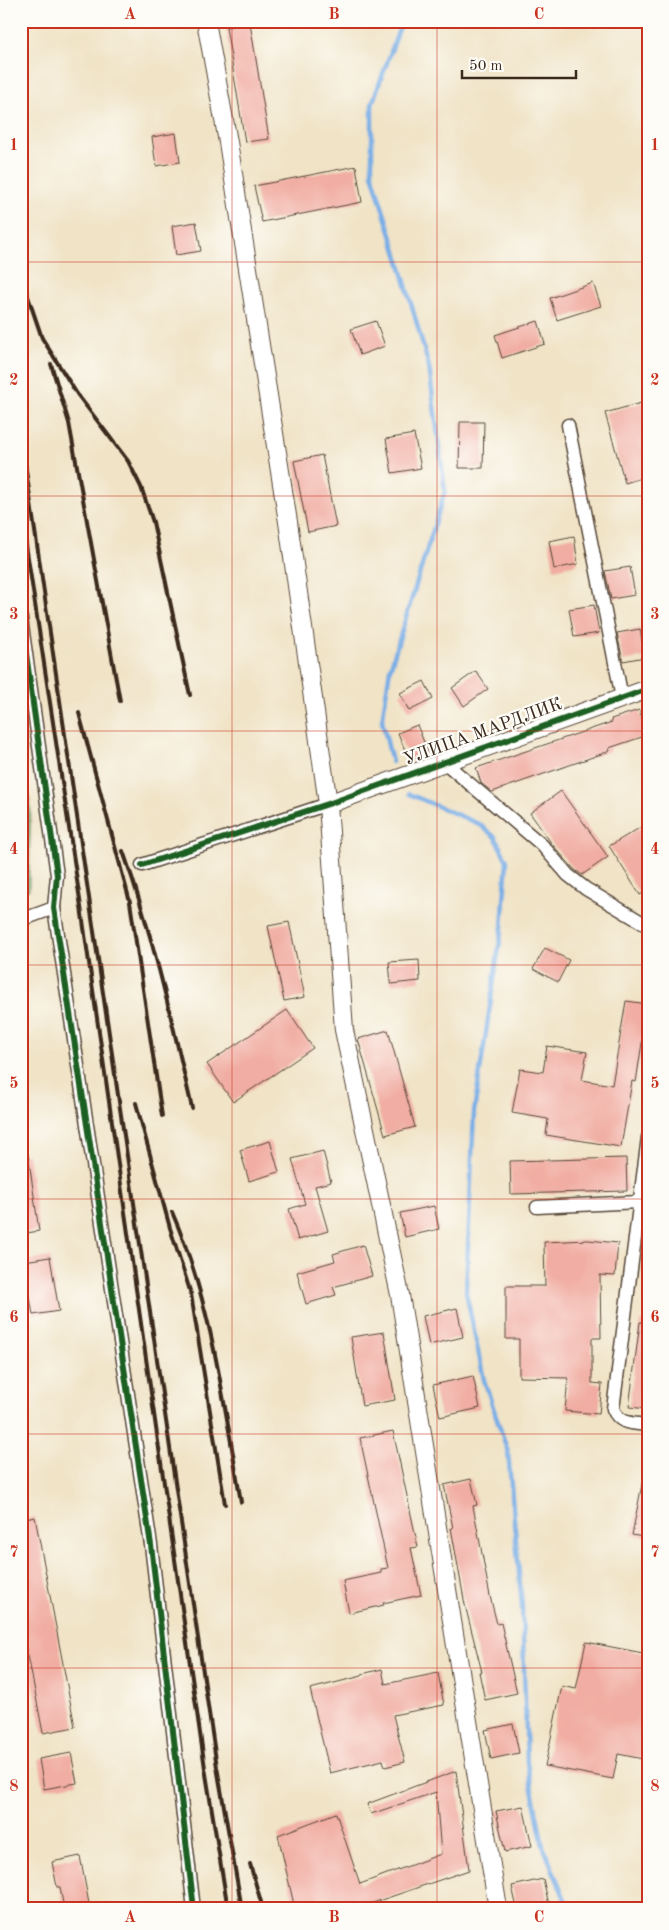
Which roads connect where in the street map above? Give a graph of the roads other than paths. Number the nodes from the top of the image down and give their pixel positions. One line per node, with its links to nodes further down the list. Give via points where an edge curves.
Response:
1 (206, 21): 7 (main road, via 286,513)
2 (568, 425): 5 (street)
3 (21, 618): 9 (street, via 57,875)
4 (648, 689): 5 (main road, УЛИЦА МАРДЛИК)
5 (622, 698): 6 (main road, УЛИЦА МАРДЛИК)
6 (444, 762): 7 (main road, УЛИЦА МАРДЛИК); 11 (street, via 542,845 568,875)
7 (328, 804): 8 (street); 17 (main road, via 344,1030 400,1295)
8 (142, 865)
9 (54, 908): 10 (street); 16 (street, via 151,1545)
10 (21, 920)
11 (648, 926)
12 (648, 1137): 13 (street)
13 (639, 1202): 14 (street); 15 (street, via 612,1409 624,1422)
14 (537, 1207)
15 (648, 1425)
16 (194, 1909)
17 (498, 1909)

